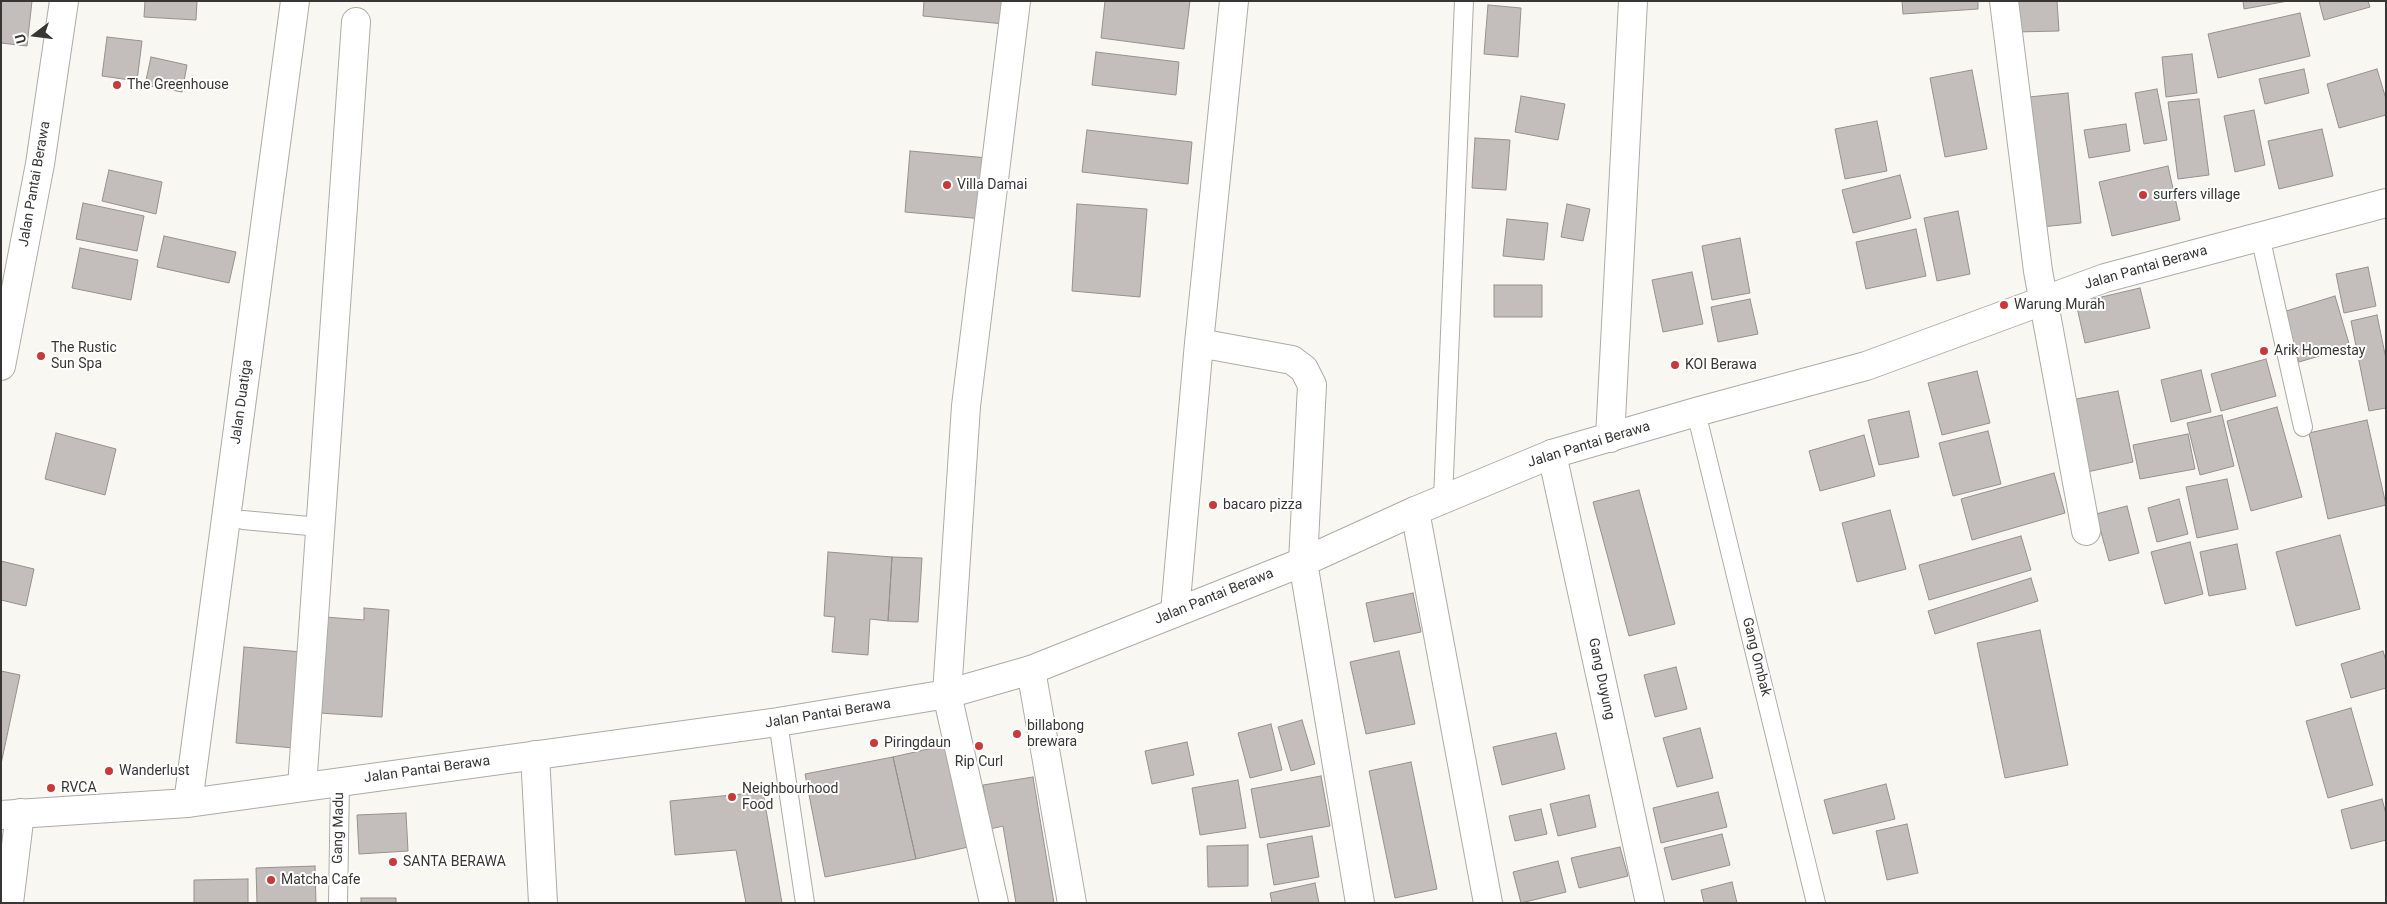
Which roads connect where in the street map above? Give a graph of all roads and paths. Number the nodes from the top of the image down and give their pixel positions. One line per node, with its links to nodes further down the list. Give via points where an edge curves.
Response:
1 (64, 1): 13 (street, Jalan Pantai Berawa, via 40,164)
2 (295, 1): 31 (street, Jalan Duatiga)
3 (1016, 1): 26 (street, via 966,406)
4 (1234, 1): 12 (street)
5 (1464, 1): 18 (lane)
6 (1633, 1): 16 (street)
7 (2004, 1): 11 (street)
8 (356, 22): 21 (street)
9 (2386, 203): 10 (street, Jalan Pantai Berawa)
10 (2260, 236): 11 (street, Jalan Pantai Berawa, via 2105,278); 15 (lane)
11 (2043, 301): 14 (street, Jalan Pantai Berawa, via 1866,366); 22 (street)
12 (1199, 343): 23 (street, via 1292,360 1304,369 1312,385); 24 (street)
13 (1, 366)
14 (1696, 412): 16 (street, Jalan Pantai Berawa); 42 (lane, Gang Ombak)
15 (2303, 427)
16 (1610, 438): 17 (street, Jalan Pantai Berawa)
17 (1552, 454): 18 (street, Jalan Pantai Berawa); 41 (street, Gang Duyung)
18 (1443, 499): 19 (street, Jalan Pantai Berawa)
19 (1415, 511): 23 (street, Jalan Pantai Berawa); 40 (street)
20 (243, 520): 21 (lane)
21 (320, 527): 30 (street)
22 (2086, 531)
23 (1303, 562): 24 (street, Jalan Pantai Berawa); 39 (street)
24 (1175, 612): 25 (street, Jalan Pantai Berawa)
25 (1031, 670): 26 (street, Jalan Pantai Berawa); 38 (street)
26 (947, 694): 27 (street, Jalan Pantai Berawa); 37 (street)
27 (778, 722): 28 (street, Jalan Pantai Berawa); 36 (lane)
28 (535, 755): 29 (street, Jalan Pantai Berawa); 35 (street)
29 (340, 782): 30 (street, Jalan Pantai Berawa); 34 (lane, Gang Madu)
30 (302, 787): 31 (street, Jalan Pantai Berawa)
31 (188, 803): 32 (street, Jalan Pantai Berawa)
32 (11, 814): 33 (street)
33 (9, 903)
34 (338, 903)
35 (543, 903)
36 (805, 903)
37 (994, 903)
38 (1072, 903)
39 (1360, 903)
40 (1488, 903)
41 (1650, 903)
42 (1816, 903)

